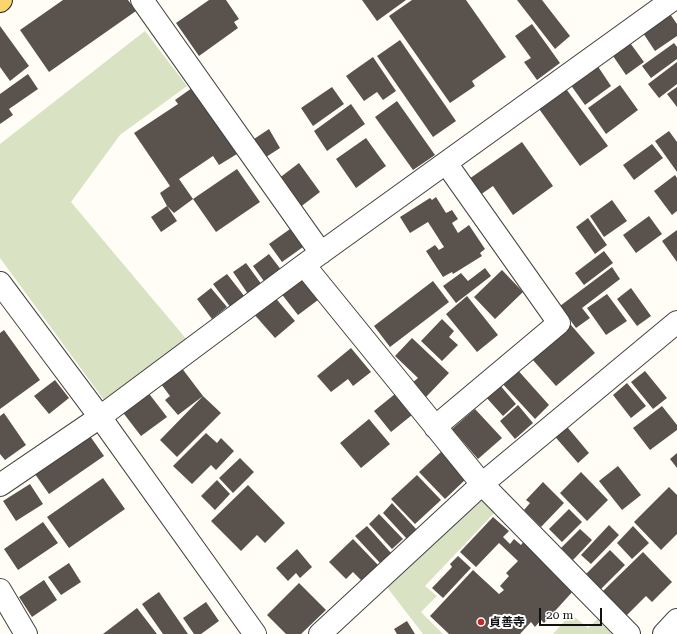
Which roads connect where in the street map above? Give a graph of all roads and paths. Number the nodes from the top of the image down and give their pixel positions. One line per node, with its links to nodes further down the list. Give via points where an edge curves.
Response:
1 (142, 0): 4 (street)
2 (671, 4): 3 (street)
3 (446, 163): 4 (street); 8 (street, via 559,323)
4 (313, 259): 7 (street); 8 (street)
5 (0, 283): 7 (street)
6 (677, 322): 9 (street)
7 (100, 417): 10 (street); 14 (street)
8 (435, 427): 9 (street)
9 (482, 484): 15 (street); 16 (street)
10 (0, 485)
11 (0, 590): 13 (street)
12 (677, 620): 17 (street)
13 (26, 634)
14 (255, 634)
15 (320, 634)
16 (628, 634)
17 (664, 634)

